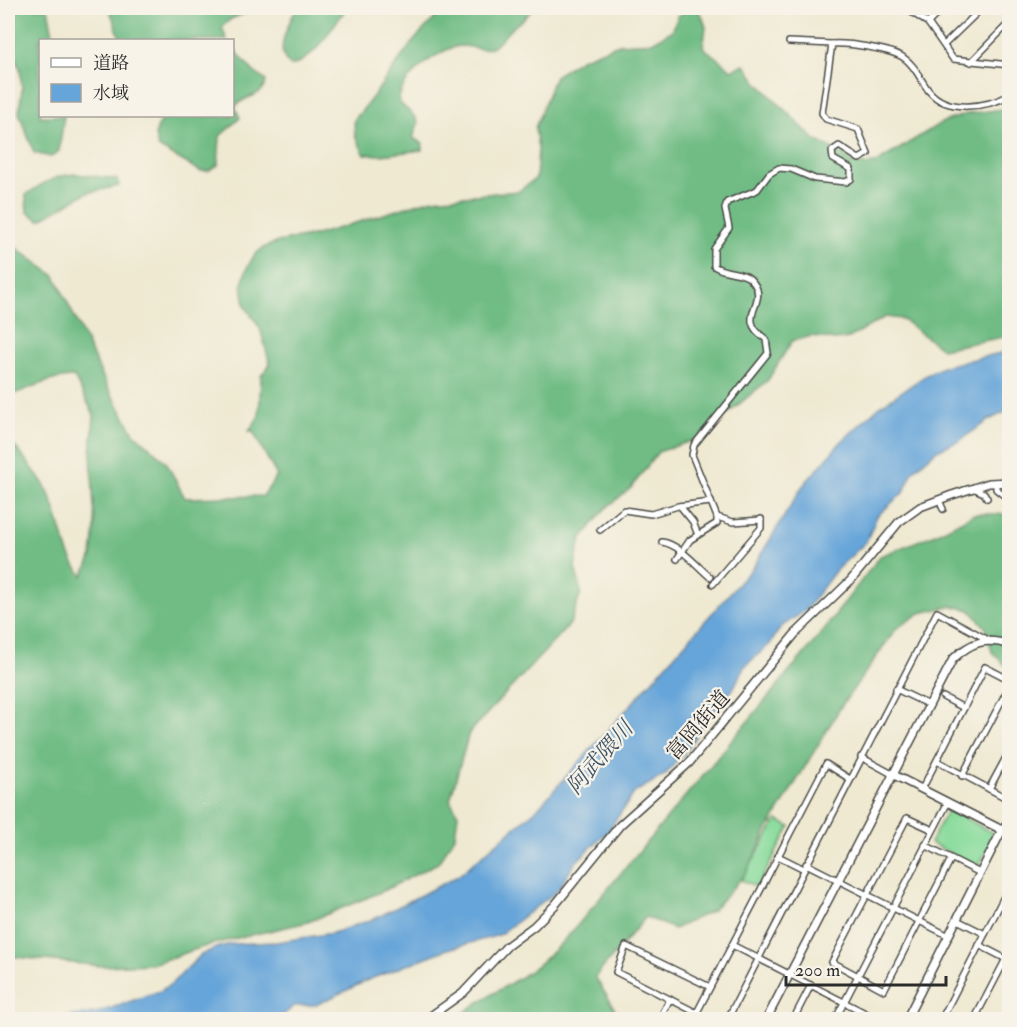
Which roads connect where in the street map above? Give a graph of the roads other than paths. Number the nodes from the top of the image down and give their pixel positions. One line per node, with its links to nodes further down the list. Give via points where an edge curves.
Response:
1 (906, 8): 7 (street)
2 (943, 8): 7 (street)
3 (982, 8): 10 (street)
4 (1003, 8): 5 (street)
5 (1010, 14)
6 (1010, 22): 11 (street)
7 (928, 24): 10 (street)
8 (789, 42): 9 (street)
9 (832, 44): 13 (street, via 902,56 914,66 928,90 949,105 972,105); 20 (street, via 822,113 826,119 858,129 868,154 859,159 839,146 832,151 833,159 851,169 851,178 846,182 779,168 757,190 727,202 729,228 714,249 714,266 722,272 751,279 758,294 750,322 768,346 765,359 692,449)
10 (945, 44): 11 (street, via 953,59)
11 (972, 62): 12 (street)
12 (1010, 65)
13 (1010, 95)
14 (996, 482): 15 (street, 富岡街道); 16 (street, 富岡街道); 19 (street, via 996,489)
15 (1010, 482)
16 (973, 488): 17 (street); 18 (street, 富岡街道)
17 (987, 498)
18 (939, 500): 22 (street); 77 (street, 富岡街道, via 920,507 899,522 851,580 795,634 689,763 620,825 555,905 507,946 463,993)
19 (1010, 500)
20 (711, 502): 21 (street); 23 (street)
21 (680, 506): 24 (street, via 651,514 624,510); 25 (street)
22 (943, 509)
23 (717, 517): 25 (street, via 717,523); 30 (street, via 733,522 761,519 761,528)
24 (600, 530)
25 (698, 535): 27 (street)
26 (662, 542): 27 (street)
27 (681, 552): 28 (street); 29 (street)
28 (677, 559)
29 (710, 577)
30 (713, 584)
31 (990, 641): 32 (street); 34 (street, via 937,612); 41 (street, via 971,645 954,659)
32 (1010, 645)
33 (1010, 682): 37 (street, via 986,667); 42 (street)
34 (896, 689): 36 (street); 39 (street)
35 (943, 697): 37 (street)
36 (925, 703)
37 (964, 708): 40 (street)
38 (1010, 750): 45 (street)
39 (861, 757): 41 (street); 43 (street)
40 (937, 761): 42 (street); 44 (street)
41 (892, 774): 44 (street); 56 (street)
42 (962, 776): 45 (street)
43 (850, 778): 52 (street, via 826,764); 54 (street)
44 (922, 789): 47 (street)
45 (989, 789): 46 (street)
46 (1010, 800)
47 (948, 802): 49 (street); 50 (street)
48 (1010, 816): 50 (street)
49 (933, 830): 51 (street); 58 (street, via 907,818)
50 (1006, 832): 55 (street)
51 (925, 845): 53 (street); 59 (street)
52 (778, 856): 54 (street); 64 (street)
53 (951, 859): 55 (street); 61 (street)
54 (805, 867): 56 (street); 67 (street)
55 (980, 873): 60 (street)
56 (838, 880): 58 (street); 69 (street)
57 (1010, 885): 62 (street)
58 (867, 894): 59 (street); 70 (street, via 832,962)
59 (893, 908): 61 (street); 70 (street)
60 (957, 920): 62 (street); 63 (street)
61 (919, 921): 63 (street); 70 (street, via 884,990)
62 (985, 934): 65 (street)
63 (949, 936): 84 (street)
64 (732, 945): 67 (street); 72 (street)
65 (979, 945): 68 (street); 85 (street)
66 (1010, 951): 68 (street)
67 (759, 958): 69 (street); 79 (street)
68 (1007, 960): 86 (street)
69 (789, 974): 71 (street); 80 (street)
70 (858, 976): 74 (street)
71 (811, 985): 74 (street); 81 (street)
72 (710, 987): 73 (street, via 626,946 616,972); 75 (street)
73 (670, 999): 75 (street); 78 (street)
74 (844, 1002): 76 (street); 82 (street)
75 (695, 1017)
76 (871, 1018): 83 (street)
77 (424, 1020)
78 (659, 1020)
79 (727, 1020)
80 (766, 1020)
81 (793, 1020)
82 (835, 1020)
83 (879, 1020)
84 (906, 1020)
85 (941, 1020)
86 (974, 1020)

